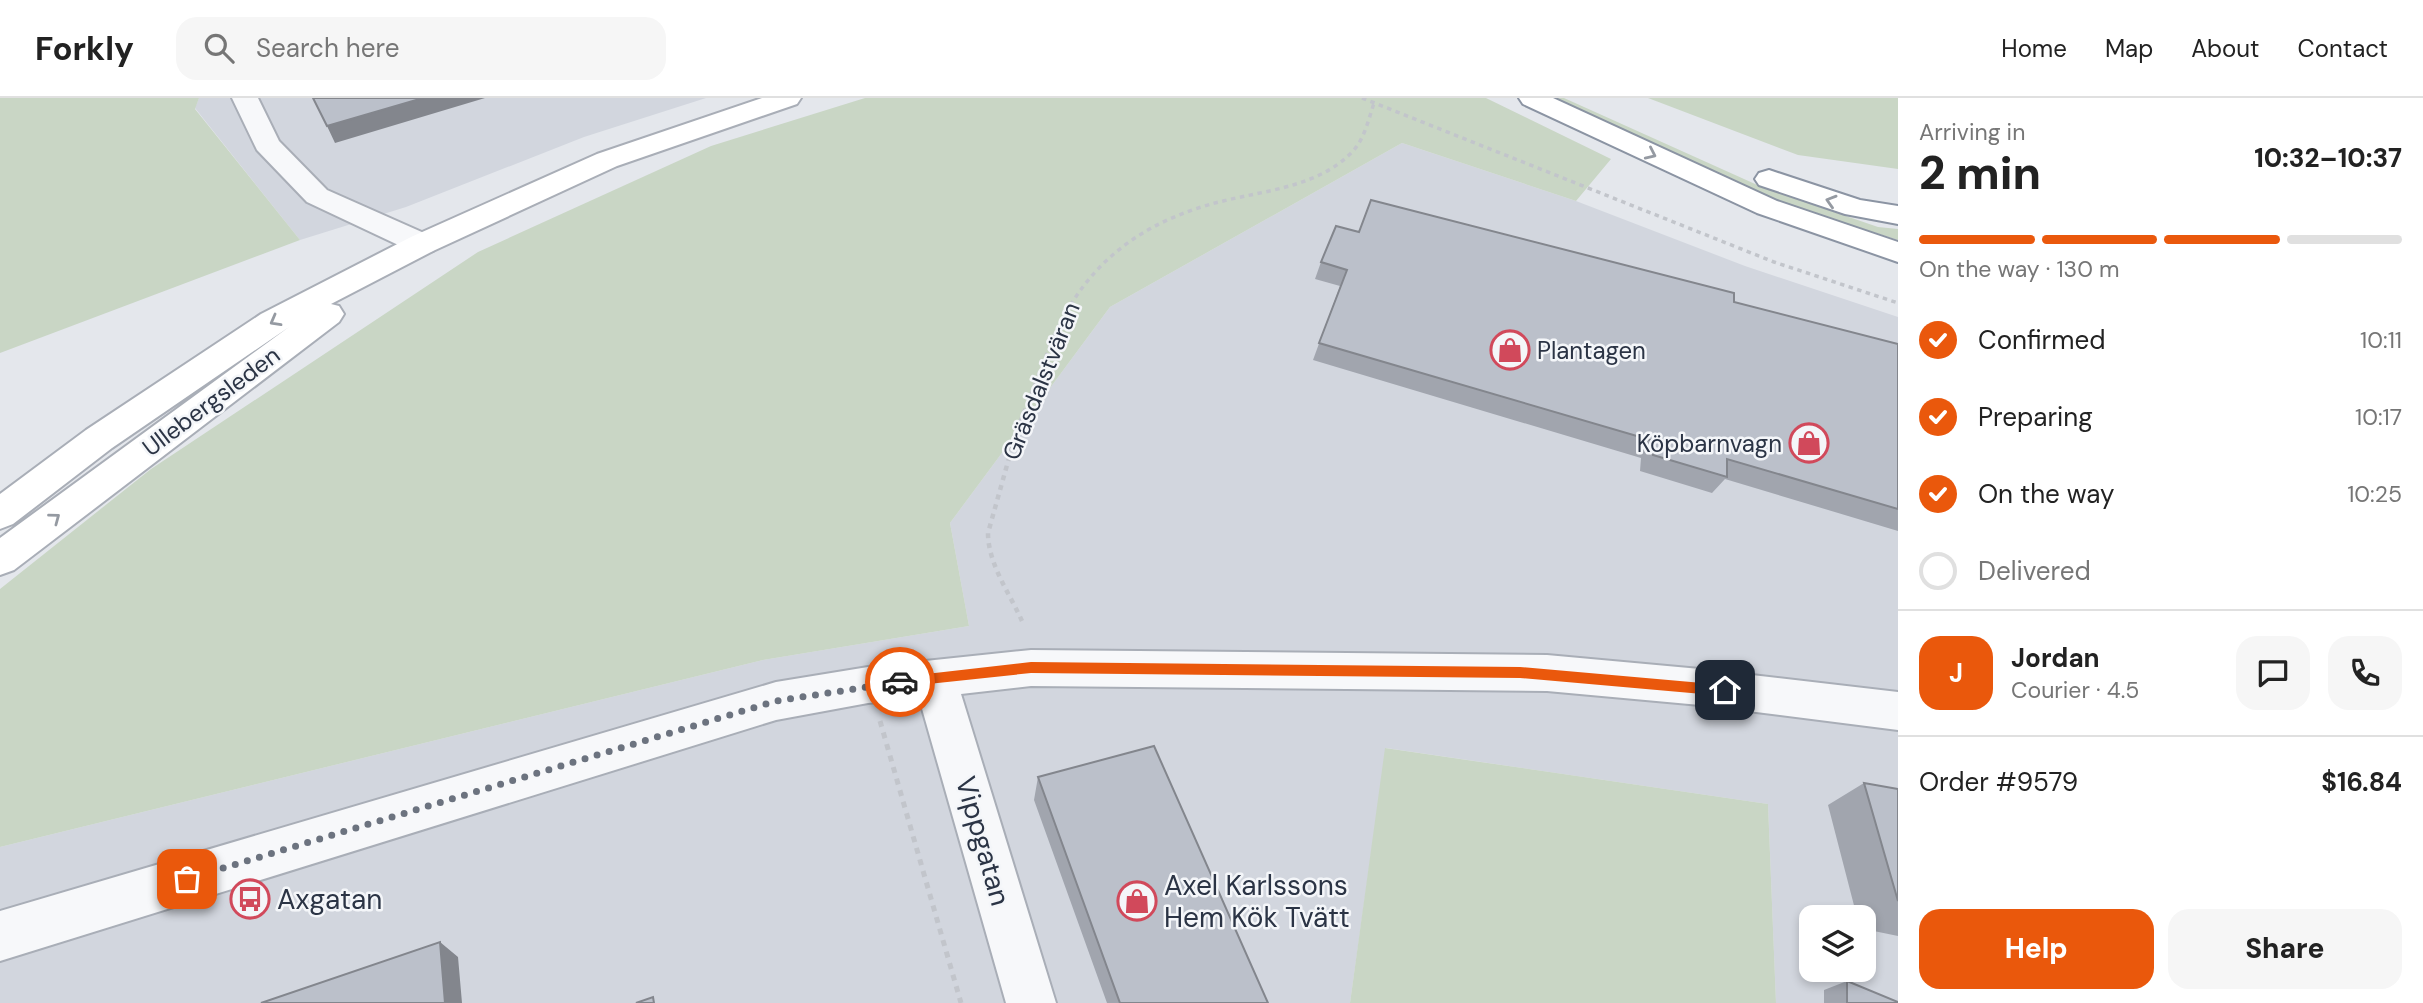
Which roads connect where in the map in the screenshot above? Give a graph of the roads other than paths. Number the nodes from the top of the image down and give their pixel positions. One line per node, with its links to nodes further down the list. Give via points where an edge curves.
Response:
1 (245, 98): 6 (street, via 267,144 317,196)
2 (788, 98): 6 (main road, Ullebergsleden, via 607,160)
3 (1532, 98): 7 (main road, one-way to 7, via 1767,207)
4 (1579, 98): 5 (main road, one-way to 4, via 1855,208 1798,190)
5 (1898, 215)
6 (422, 244): 8 (main road, Ullebergsleden, one-way to 8, via 272,322 99,439); 9 (main road, Ullebergsleden, one-way to 6)
7 (1898, 252)
8 (0, 514)
9 (0, 559)
10 (935, 679): 11 (street, via 1031,668 1547,673); 12 (street, via 776,701); 13 (street, Vippgatan)
11 (1898, 712)
12 (0, 936)
13 (1031, 1003)

